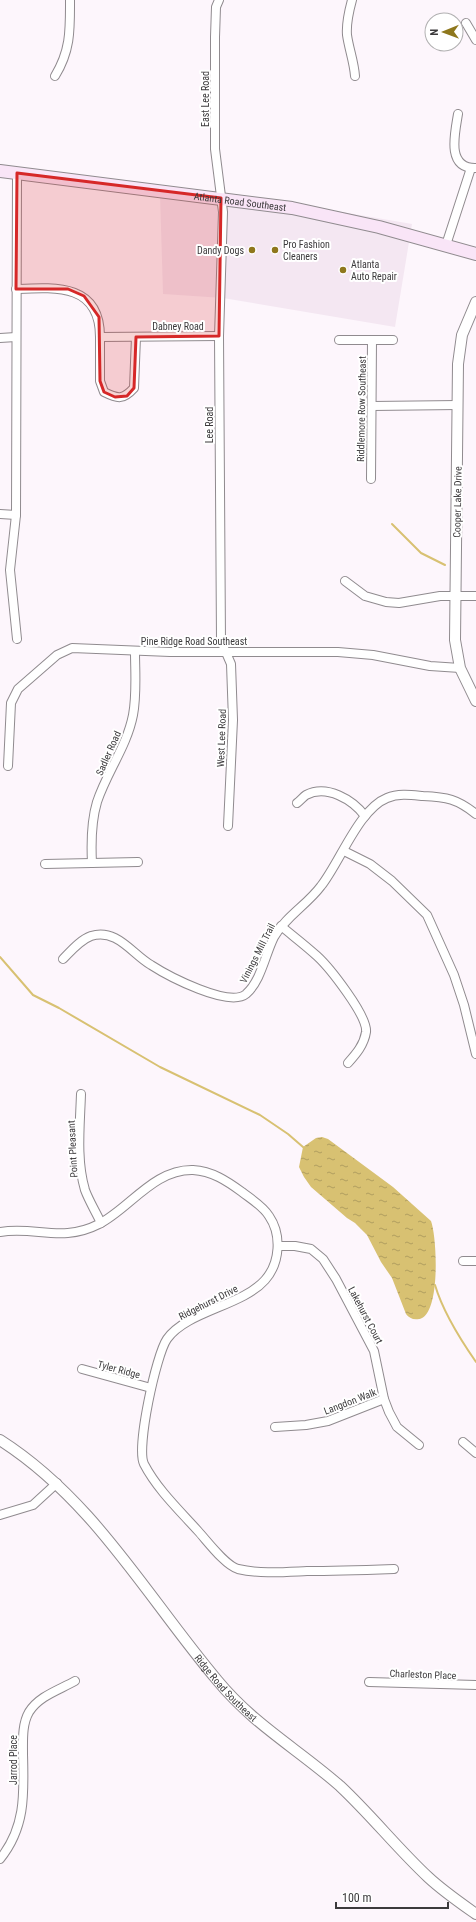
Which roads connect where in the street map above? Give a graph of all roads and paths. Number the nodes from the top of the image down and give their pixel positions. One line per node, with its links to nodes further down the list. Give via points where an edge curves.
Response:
1 (70, 0): 6 (street, via 69,40 62,64)
2 (219, 0): 12 (street, East Lee Road, via 216,7 214,149)
3 (352, 0): 7 (street, via 347,35)
4 (466, 23): 5 (street)
5 (476, 40)
6 (55, 76)
7 (355, 76)
8 (458, 114): 9 (street, via 454,143 456,158 460,164)
9 (474, 168): 13 (street)
10 (0, 170): 11 (main road, Atlanta Road Southeast)
11 (17, 173): 12 (main road, Atlanta Road Southeast); 15 (street)
12 (221, 198): 13 (main road, Atlanta Road Southeast, via 333,216); 17 (street, Lee Road, via 223,212)
13 (446, 245): 14 (main road, Atlanta Road Southeast)
14 (476, 254)
15 (16, 289): 18 (street); 19 (street, via 68,289 84,296 98,317)
16 (476, 302): 25 (street, Cooper Lake Drive, via 460,344)
17 (219, 336): 20 (street, Dabney Road); 35 (street, Lee Road, via 220,641)
18 (16, 337): 21 (street); 29 (street)
19 (100, 337): 20 (street, Dabney Road); 20 (street, via 100,381 104,392 115,398 127,396 134,388)
20 (136, 337)
21 (0, 338)
22 (339, 340): 23 (street)
23 (372, 340): 24 (street); 26 (street, Riddlemore Row Southeast)
24 (393, 340)
25 (458, 405): 26 (street); 31 (street, Cooper Lake Drive)
26 (372, 406): 27 (street, Riddlemore Row Southeast)
27 (371, 479)
28 (0, 514): 29 (street)
29 (16, 515): 33 (street, via 10,570)
30 (345, 581): 31 (street, via 365,596 386,602 399,603 430,597)
31 (455, 596): 32 (street); 36 (street, Cooper Lake Drive, via 455,640)
32 (476, 596)
33 (17, 639)
34 (135, 650): 35 (street, Pine Ridge Road Southeast); 38 (street, Pine Ridge Road Southeast, via 72,648 57,655 18,689 11,703); 45 (street, Sadler Road, via 133,714 121,751 97,803 92,829)
35 (225, 651): 36 (street, Pine Ridge Road Southeast, via 338,652); 42 (street, West Lee Road, via 231,664 233,720)
36 (460, 668): 37 (street, Cooper Lake Drive)
37 (476, 701)
38 (8, 766)
39 (297, 803): 41 (street, via 307,794 326,792 349,800)
40 (476, 814): 41 (street, Vinings Mill Trail, via 457,800 404,795 379,802)
41 (366, 816): 43 (street, Vinings Mill Trail)
42 (228, 826)
43 (344, 851): 47 (street, Vinings Mill Trail, via 320,888); 49 (street, via 370,864 392,881 426,915 454,975)
44 (138, 862): 45 (street)
45 (92, 863): 46 (street)
46 (44, 864)
47 (282, 926): 48 (street, Vinings Mill Trail, via 265,956 256,981 247,993 237,998 213,994 173,977 150,965 119,940 107,936 91,936); 50 (street, via 329,969 364,1022 366,1031 362,1045)
48 (62, 958)
49 (476, 1054)
50 (348, 1063)
51 (80, 1094): 52 (street, Point Pleasant, via 82,1176 85,1190)
52 (101, 1223): 53 (street, Ridgehurst Drive, via 84,1230 62,1234); 54 (street, Ridgehurst Drive, via 151,1185 171,1174 181,1170 204,1171 225,1179 261,1207 274,1224)
53 (0, 1232)
54 (278, 1246): 58 (street, Ridgehurst Drive, via 270,1274 263,1282 174,1331 166,1340); 59 (street, Lakehurst Court, via 311,1249 323,1259 374,1351)
55 (463, 1261): 56 (street)
56 (476, 1261)
57 (82, 1370): 58 (street, Tyler Ridge)
58 (151, 1388): 67 (street, Ridgehurst Drive, via 142,1461 164,1493 235,1568 278,1572)
59 (384, 1399): 60 (street, Langdon Walk, via 328,1421); 63 (street, Lakehurst Court, via 397,1427)
60 (275, 1426)
61 (0, 1440): 65 (street, Ridge Road Southeast)
62 (463, 1442): 64 (street)
63 (418, 1445)
64 (476, 1453)
65 (57, 1483): 66 (street, via 33,1505); 72 (street, Ridge Road Southeast, via 100,1530 240,1706 331,1778 427,1876)
66 (0, 1515)
67 (394, 1569)
68 (75, 1681): 71 (street, Jarrod Place, via 45,1697 30,1712 25,1723 23,1811 15,1835)
69 (369, 1682): 70 (street, Charleston Place)
70 (476, 1685)
71 (0, 1859)
72 (476, 1914)

